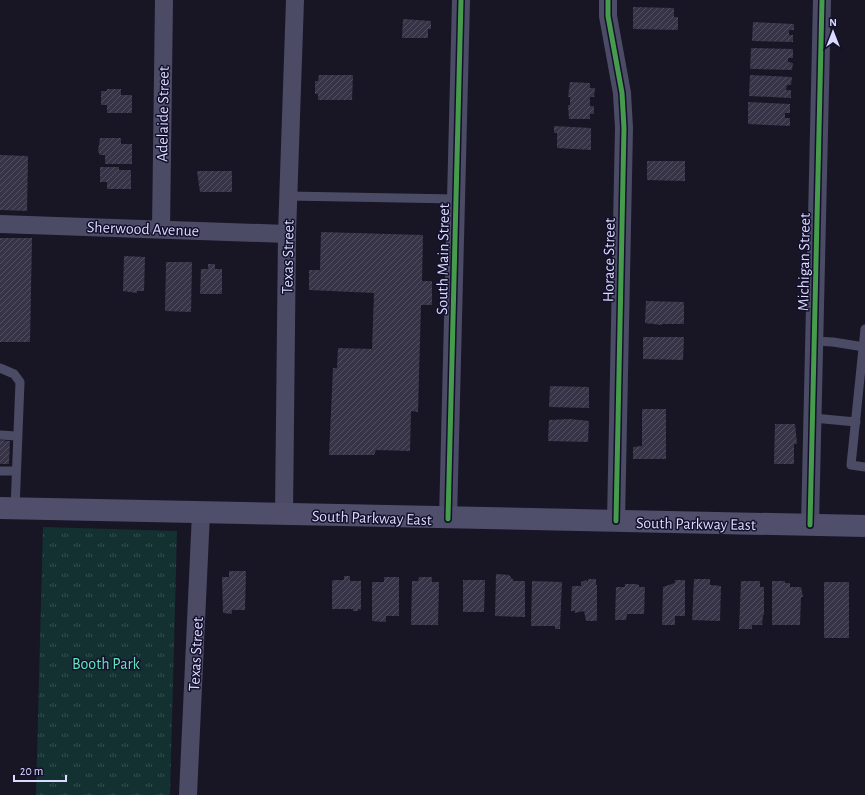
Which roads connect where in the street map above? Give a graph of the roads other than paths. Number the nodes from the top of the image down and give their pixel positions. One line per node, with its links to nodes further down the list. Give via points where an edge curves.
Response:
1 (164, 0): 9 (street, Adelaide Street)
2 (295, 0): 6 (street, Texas Street)
3 (461, 0): 7 (street, South Main Street)
4 (608, 0): 26 (street, Horace Street, via 608,16 622,93 624,128)
5 (822, 0): 12 (street, Michigan Street)
6 (288, 196): 7 (lane); 10 (street, Texas Street)
7 (456, 199): 25 (street, South Main Street)
8 (0, 224): 9 (street, Sherwood Avenue)
9 (161, 229): 10 (street, Sherwood Avenue)
10 (287, 234): 24 (street, Texas Street)
11 (865, 329): 13 (lane)
12 (814, 341): 13 (lane); 15 (street, Michigan Street)
13 (864, 347): 16 (lane)
14 (0, 368): 18 (lane, via 14,374 20,382)
15 (813, 418): 16 (lane); 27 (street, Michigan Street)
16 (856, 422): 19 (lane, via 851,465)
17 (0, 435): 18 (lane)
18 (18, 436): 21 (lane)
19 (865, 467)
20 (0, 471): 21 (lane)
21 (16, 471): 22 (lane)
22 (8, 508): 23 (main road, South Parkway East)
23 (202, 513): 24 (main road, South Parkway East); 29 (street, Texas Street)
24 (284, 514): 25 (main road, South Parkway East)
25 (448, 519): 26 (main road, South Parkway East)
26 (616, 522): 27 (main road, South Parkway East)
27 (810, 525): 28 (main road, South Parkway East)
28 (865, 526)
29 (188, 795)

